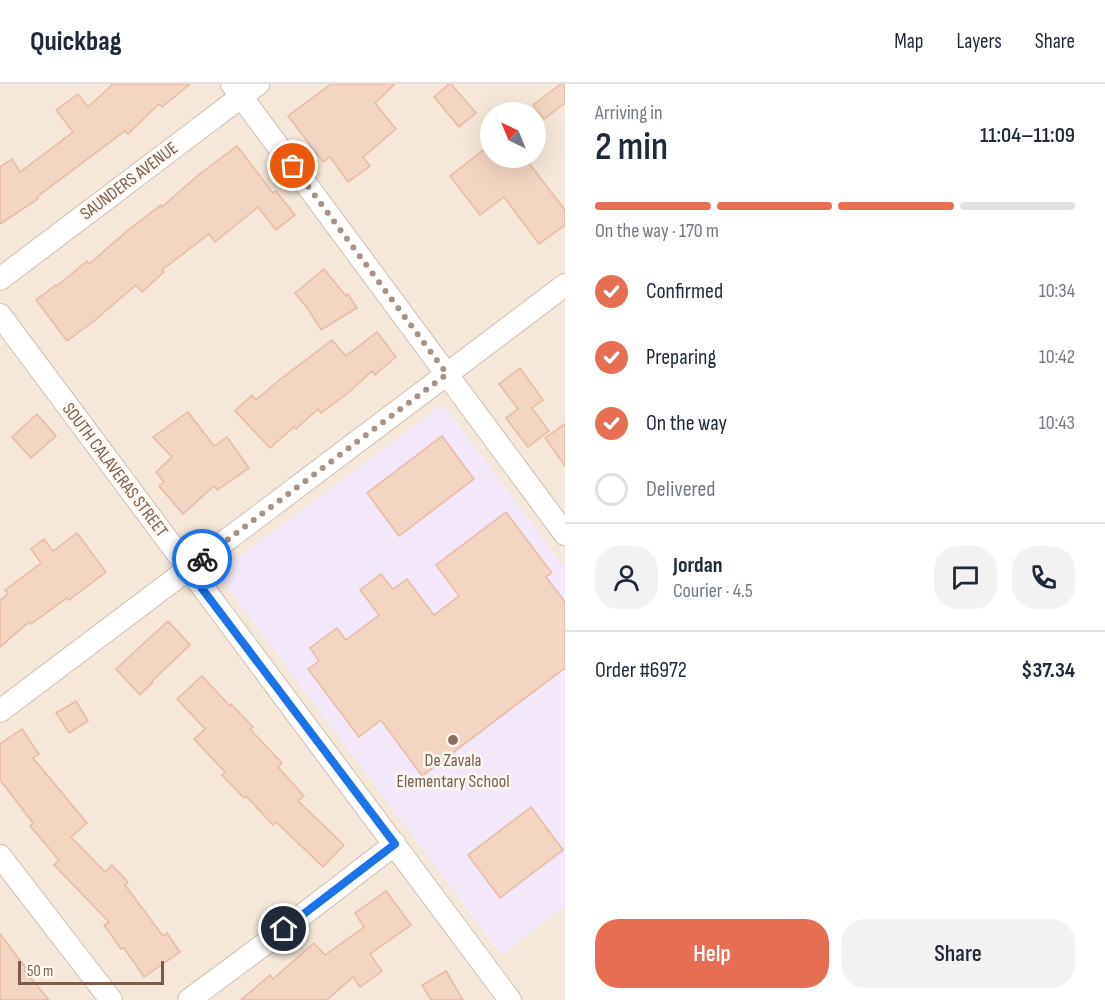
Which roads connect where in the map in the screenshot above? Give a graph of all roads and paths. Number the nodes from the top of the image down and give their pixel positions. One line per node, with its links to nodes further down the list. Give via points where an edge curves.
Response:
1 (244, 88): 2 (street, SAUNDERS AVENUE); 5 (street)
2 (0, 279)
3 (565, 285): 5 (street)
4 (0, 315): 7 (street, SOUTH CALAVERAS STREET)
5 (447, 374): 6 (street); 7 (street)
6 (565, 534)
7 (188, 570): 8 (street); 9 (street, SOUTH CALAVERAS STREET)
8 (0, 711)
9 (395, 844): 12 (street); 13 (street, SOUTH CALAVERAS STREET)
10 (0, 856): 11 (street)
11 (111, 1000)
12 (189, 1000)
13 (510, 1000)

